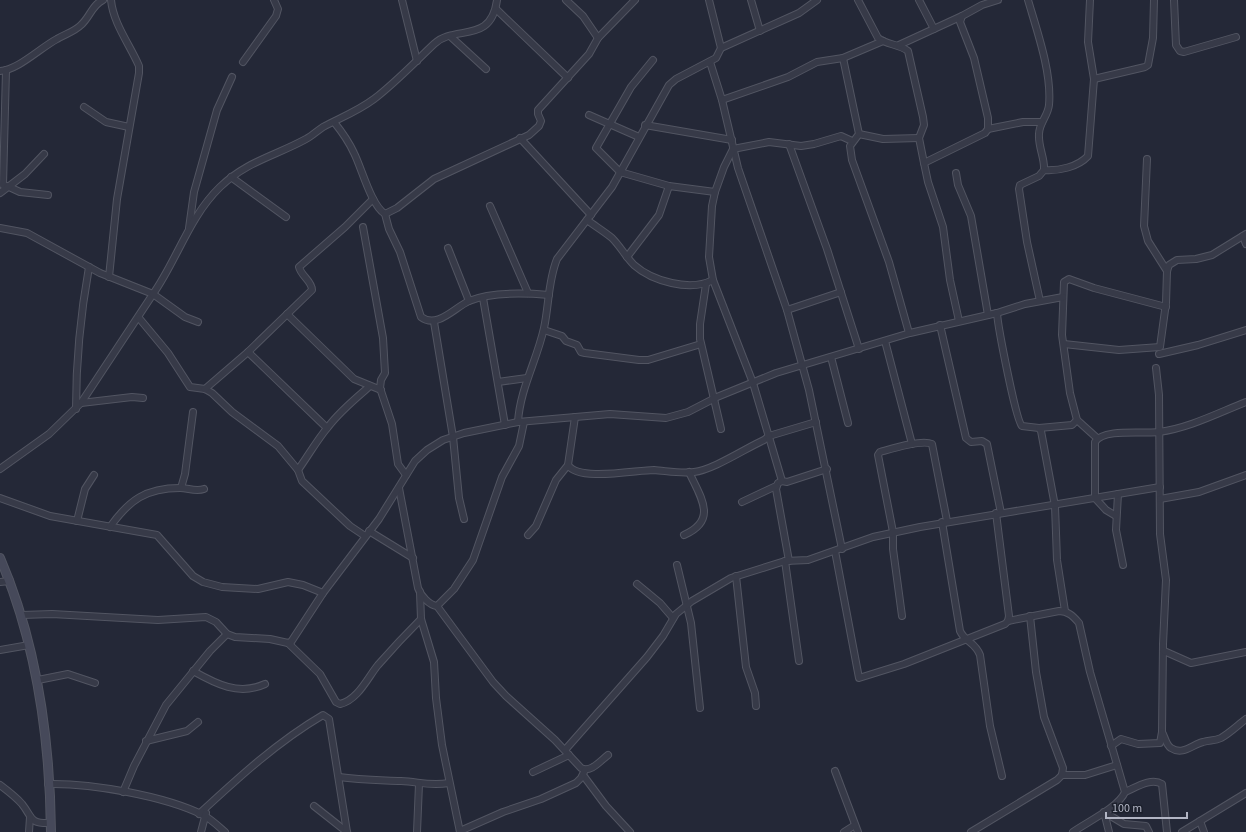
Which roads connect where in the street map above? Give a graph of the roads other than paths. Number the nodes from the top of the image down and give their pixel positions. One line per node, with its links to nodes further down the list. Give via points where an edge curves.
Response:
1 (104, 0): 36 (street, via 97,3 78,29 58,38 16,66)
2 (112, 0): 47 (street, via 117,20 139,66)
3 (274, 0): 33 (street, via 278,9 276,16)
4 (402, 0): 32 (street)
5 (497, 0): 20 (street)
6 (566, 0): 26 (street)
7 (635, 0): 26 (street)
8 (709, 0): 29 (street)
9 (751, 0): 23 (street)
10 (817, 0): 18 (street)
11 (858, 0): 27 (street, via 871,26)
12 (919, 0): 22 (street)
13 (998, 0): 19 (street)
14 (1028, 0): 44 (street, via 1047,80 1049,107)
15 (1090, 0): 39 (street, via 1088,42)
16 (1154, 0): 39 (street, via 1153,38 1148,65)
17 (1174, 0): 25 (street, via 1176,45 1180,51)
18 (809, 3): 23 (street, via 799,13)
19 (982, 3): 21 (street)
20 (496, 9): 24 (street, via 481,28 474,32); 38 (street)
21 (962, 16): 22 (street); 48 (street, via 960,22 974,58 988,118)
22 (934, 30): 28 (street)
23 (760, 31): 29 (street)
24 (450, 36): 32 (street, via 438,40); 35 (street)
25 (1236, 37)
26 (598, 38): 38 (street, via 589,54)
27 (883, 42): 28 (street); 30 (street)
28 (899, 46): 52 (street, via 908,51 923,117 924,125)
29 (721, 48): 34 (street, via 716,58)
30 (843, 58): 40 (street, via 818,62 788,77); 49 (street)
31 (653, 60): 45 (street, via 631,88)
32 (417, 61): 43 (street, via 372,101)
33 (243, 62)
34 (710, 62): 40 (street); 46 (street, via 669,84)
35 (486, 69)
36 (3, 70): 64 (street)
37 (232, 77): 77 (street, via 217,110 194,192)
38 (568, 78): 51 (street, via 538,110 542,121 539,126 530,135)
39 (1094, 79): 60 (street, via 1088,156 1084,161 1058,171)
40 (722, 100): 53 (street)
41 (84, 107): 47 (street, via 106,122)
42 (589, 115): 45 (street)
43 (334, 122): 63 (street, via 296,144 247,165); 69 (street, via 348,140)
44 (1042, 122): 48 (street, via 1024,122); 60 (street, via 1039,135)
45 (610, 124): 50 (street); 61 (street, via 596,148)
46 (645, 125): 50 (street); 53 (street)
47 (129, 127): 84 (street, via 117,199)
48 (988, 129): 59 (street, via 973,140)
49 (859, 134): 52 (street, via 883,139); 54 (street)
50 (639, 137): 61 (street)
51 (520, 138): 71 (street, via 434,179 397,208); 72 (street)
52 (919, 138): 59 (street)
53 (732, 140): 56 (street)
54 (852, 141): 55 (street, via 841,136 814,144); 107 (street, via 852,160 889,262)
55 (789, 144): 56 (street, via 768,142); 87 (street)
56 (733, 149): 66 (street); 96 (street)
57 (44, 154): 64 (street, via 25,174)
58 (1147, 159): 83 (street, via 1144,226 1148,242)
59 (924, 163): 101 (street, via 943,227)
60 (1044, 170): 94 (street, via 1039,176 1020,185 1019,189)
61 (620, 172): 65 (street); 72 (street)
62 (956, 173): 99 (street, via 958,186 970,216)
63 (231, 177): 73 (street); 77 (street, via 206,202)
64 (4, 186): 67 (street); 68 (street, via 20,192)
65 (669, 186): 66 (street); 81 (street, via 659,215)
66 (715, 192): 85 (street, via 709,257)
67 (0, 193)
68 (48, 196)
69 (374, 199): 71 (street, via 380,211); 98 (street, via 299,268 312,285 312,290)
70 (490, 206): 88 (street)
71 (385, 214): 103 (street, via 421,318 427,322)
72 (591, 215): 74 (street)
73 (286, 217)
74 (587, 220): 81 (street, via 612,238); 90 (street, via 576,231 557,259 552,271)
75 (363, 227): 122 (street, via 383,338 385,373)
76 (0, 228): 82 (street, via 27,233)
77 (189, 231): 89 (street)
78 (1245, 235): 79 (street); 83 (street, via 1212,255 1177,260 1169,265)
79 (1246, 244)
80 (448, 248): 93 (street)
81 (627, 257): 86 (street, via 648,275 662,280 682,284)
82 (89, 267): 84 (street); 127 (street, via 76,360)
83 (1167, 271): 95 (street)
84 (109, 277): 89 (street)
85 (713, 280): 86 (street); 119 (street)
86 (706, 284): 109 (street, via 700,324)
87 (841, 292): 96 (street); 111 (street)
88 (528, 293): 90 (street); 92 (street)
89 (153, 294): 100 (street); 102 (street, via 185,317)
90 (549, 295): 105 (street)
91 (1063, 297): 94 (street); 95 (street, via 1064,282 1067,279); 110 (street)
92 (483, 298): 93 (street); 118 (street)
93 (469, 301): 103 (street)
94 (1040, 302): 97 (street)
95 (1166, 307): 110 (street, via 1160,347 1119,350)
96 (787, 310): 115 (street)
97 (997, 313): 99 (street); 136 (street, via 1000,343 1018,419 1022,426)
98 (287, 314): 112 (street); 120 (street, via 354,379)
99 (988, 315): 101 (street)
100 (139, 318): 121 (street, via 168,353 190,387); 126 (street)
101 (959, 321): 104 (street)
102 (198, 322)
103 (434, 322): 139 (street)
104 (940, 325): 107 (street); 163 (street, via 966,438 971,442 982,441 988,444)
105 (544, 330): 109 (street, via 562,336 566,341 576,345 581,352 639,360 648,360); 117 (street)
106 (1246, 330): 113 (street)
107 (909, 333): 108 (street)
108 (885, 341): 111 (street); 142 (street)
109 (701, 344): 124 (street)
110 (1064, 344): 130 (street, via 1070,393)
111 (859, 349): 114 (street)
112 (248, 352): 121 (street); 135 (street)
113 (1159, 354)
114 (831, 357): 115 (street); 133 (street)
115 (802, 366): 119 (street); 132 (street)
116 (1156, 368): 138 (street)
117 (527, 378): 118 (street); 131 (street)
118 (498, 382): 134 (street)
119 (753, 383): 124 (street); 140 (street)
120 (370, 386): 122 (street); 135 (street, via 347,405)
121 (205, 388): 146 (street, via 278,446)
122 (381, 390): 148 (street, via 392,424 398,464)
123 (143, 398): 126 (street, via 132,397)
124 (715, 398): 129 (street, via 688,412 666,418 610,414); 137 (street)
125 (1246, 402): 138 (street, via 1181,427)
126 (81, 404): 127 (street)
127 (76, 409): 144 (street, via 49,434)
128 (193, 412): 154 (street)
129 (575, 417): 131 (street); 143 (street)
130 (1077, 420): 136 (street, via 1072,424); 141 (street)
131 (521, 422): 134 (street); 186 (street, via 519,446 502,477 476,553 460,581)
132 (816, 422): 140 (street); 145 (street)
133 (848, 423)
134 (505, 425): 139 (street)
135 (327, 428): 146 (street)
136 (1039, 428): 162 (street)
137 (721, 429)
138 (1159, 432): 141 (street, via 1117,434); 153 (street)
139 (453, 436): 148 (street, via 426,450); 165 (street, via 459,498)
140 (768, 436): 147 (street, via 706,469); 151 (street)
141 (1098, 438): 159 (street, via 1095,442)
142 (912, 444): 167 (street, via 927,442 934,448); 169 (street, via 878,454)
143 (568, 465): 147 (street, via 577,471 607,475 654,470); 171 (street, via 556,480 536,526)
144 (0, 469)
145 (827, 469): 151 (street, via 787,482); 173 (street)
146 (298, 470): 170 (street, via 302,480 332,511 350,526)
147 (689, 472): 172 (street, via 704,504 705,515 695,530)
148 (406, 474): 155 (street)
149 (94, 475): 166 (street, via 85,489)
150 (1246, 475): 160 (street, via 1199,492)
151 (782, 481): 152 (street)
152 (776, 486): 161 (street); 177 (street)
153 (1160, 487): 157 (street); 160 (street)
154 (181, 488): 156 (street); 168 (street, via 149,492 122,510)
155 (399, 488): 170 (street); 176 (street)
156 (204, 489)
157 (1118, 494): 159 (street); 164 (street)
158 (0, 498): 166 (street, via 50,516)
159 (1095, 498): 162 (street); 164 (street)
160 (1160, 499): 200 (street, via 1160,534 1166,580)
161 (742, 502)
162 (1055, 506): 163 (street); 188 (street, via 1057,560)
163 (998, 513): 167 (street); 194 (street)
164 (1116, 516): 179 (street)
165 (464, 519)
166 (77, 521): 168 (street)
167 (944, 522): 169 (street); 196 (street, via 948,569 960,631)
168 (110, 527): 185 (street, via 157,535 193,576 203,582 222,587 258,589 288,582)
169 (893, 532): 173 (street); 190 (street)
170 (367, 534): 176 (street); 185 (street)
171 (528, 535)
172 (684, 535)
173 (842, 549): 174 (street)
174 (835, 551): 177 (street, via 808,560); 196 (street, via 859,678 904,664)
175 (0, 558): 181 (main road)
176 (413, 558): 184 (street)
177 (787, 561): 180 (street); 202 (street)
178 (677, 565): 187 (street)
179 (1123, 565)
180 (736, 576): 187 (street); 207 (street, via 746,667 755,693)
181 (10, 581): 182 (street); 189 (main road)
182 (0, 582)
183 (637, 584): 193 (street)
184 (420, 592): 186 (street); 192 (street)
185 (323, 593): 197 (street)
186 (437, 606): 214 (street, via 493,682)
187 (686, 606): 193 (street); 208 (street, via 691,623)
188 (1065, 611): 191 (street); 213 (street, via 1079,623)
189 (22, 616): 195 (street, via 52,614 158,620 206,617 216,622); 198 (main road)
190 (902, 616)
191 (1030, 616): 194 (street); 220 (street, via 1044,718 1063,768)
192 (421, 618): 197 (street, via 377,666 355,695 340,704 336,702 320,674); 223 (street, via 435,669 436,698)
193 (673, 618): 214 (street, via 647,657)
194 (1008, 620): 196 (street, via 1005,624)
195 (227, 634): 197 (street); 203 (street)
196 (967, 639): 221 (street, via 977,646 980,655 991,732)
197 (288, 643)
198 (29, 645): 199 (street); 204 (main road)
199 (0, 650)
200 (1164, 651): 201 (street, via 1191,663); 211 (street)
201 (1246, 652)
202 (799, 660)
203 (193, 671): 206 (street, via 217,685 236,689 256,688); 212 (street, via 166,705)
204 (38, 680): 205 (street, via 68,674); 224 (main road)
205 (95, 683)
206 (266, 684)
207 (756, 706)
208 (700, 708)
209 (1246, 719): 211 (street, via 1222,738 1202,742 1185,750 1172,748)
210 (198, 722): 212 (street, via 187,731)
211 (1162, 732): 213 (street, via 1160,743 1138,744 1121,739)
212 (146, 741): 227 (street)
213 (1111, 746): 216 (street)
214 (567, 752): 218 (street); 219 (street)
215 (608, 755): 219 (street)
216 (1117, 765): 220 (street, via 1085,775); 228 (street)
217 (835, 771): 236 (street)
218 (533, 772)
219 (584, 773): 237 (street, via 576,783); 244 (street, via 606,806)
220 (1062, 775): 247 (street)
221 (1002, 776)
222 (339, 777): 225 (street); 232 (street, via 329,719 323,715 294,733 252,766 212,802); 242 (street)
223 (449, 783): 225 (street, via 432,786); 237 (street)
224 (48, 784): 227 (street, via 70,783); 235 (main road)
225 (419, 784): 243 (street)
226 (0, 785): 233 (street, via 22,804)
227 (123, 792): 232 (street, via 175,804)
228 (1125, 792): 231 (street, via 1122,800); 251 (street, via 1152,781 1162,784)
229 (1246, 793): 234 (street)
230 (314, 806): 242 (street)
231 (1104, 812): 248 (street); 249 (street); 250 (street, via 1124,824 1146,826)
232 (202, 815): 240 (street); 241 (street)
233 (30, 817): 235 (street, via 39,824); 238 (street)
234 (1200, 821): 252 (street); 253 (street)
235 (51, 823): 239 (main road)
236 (855, 825): 245 (street); 246 (street)
237 (460, 831)
238 (29, 832)
239 (51, 832)
240 (201, 832)
241 (225, 832)
242 (347, 832)
243 (417, 832)
244 (630, 832)
245 (844, 832)
246 (858, 832)
247 (971, 832)
248 (1073, 832)
249 (1109, 832)
250 (1149, 832)
251 (1167, 832)
252 (1182, 832)
253 (1204, 832)

